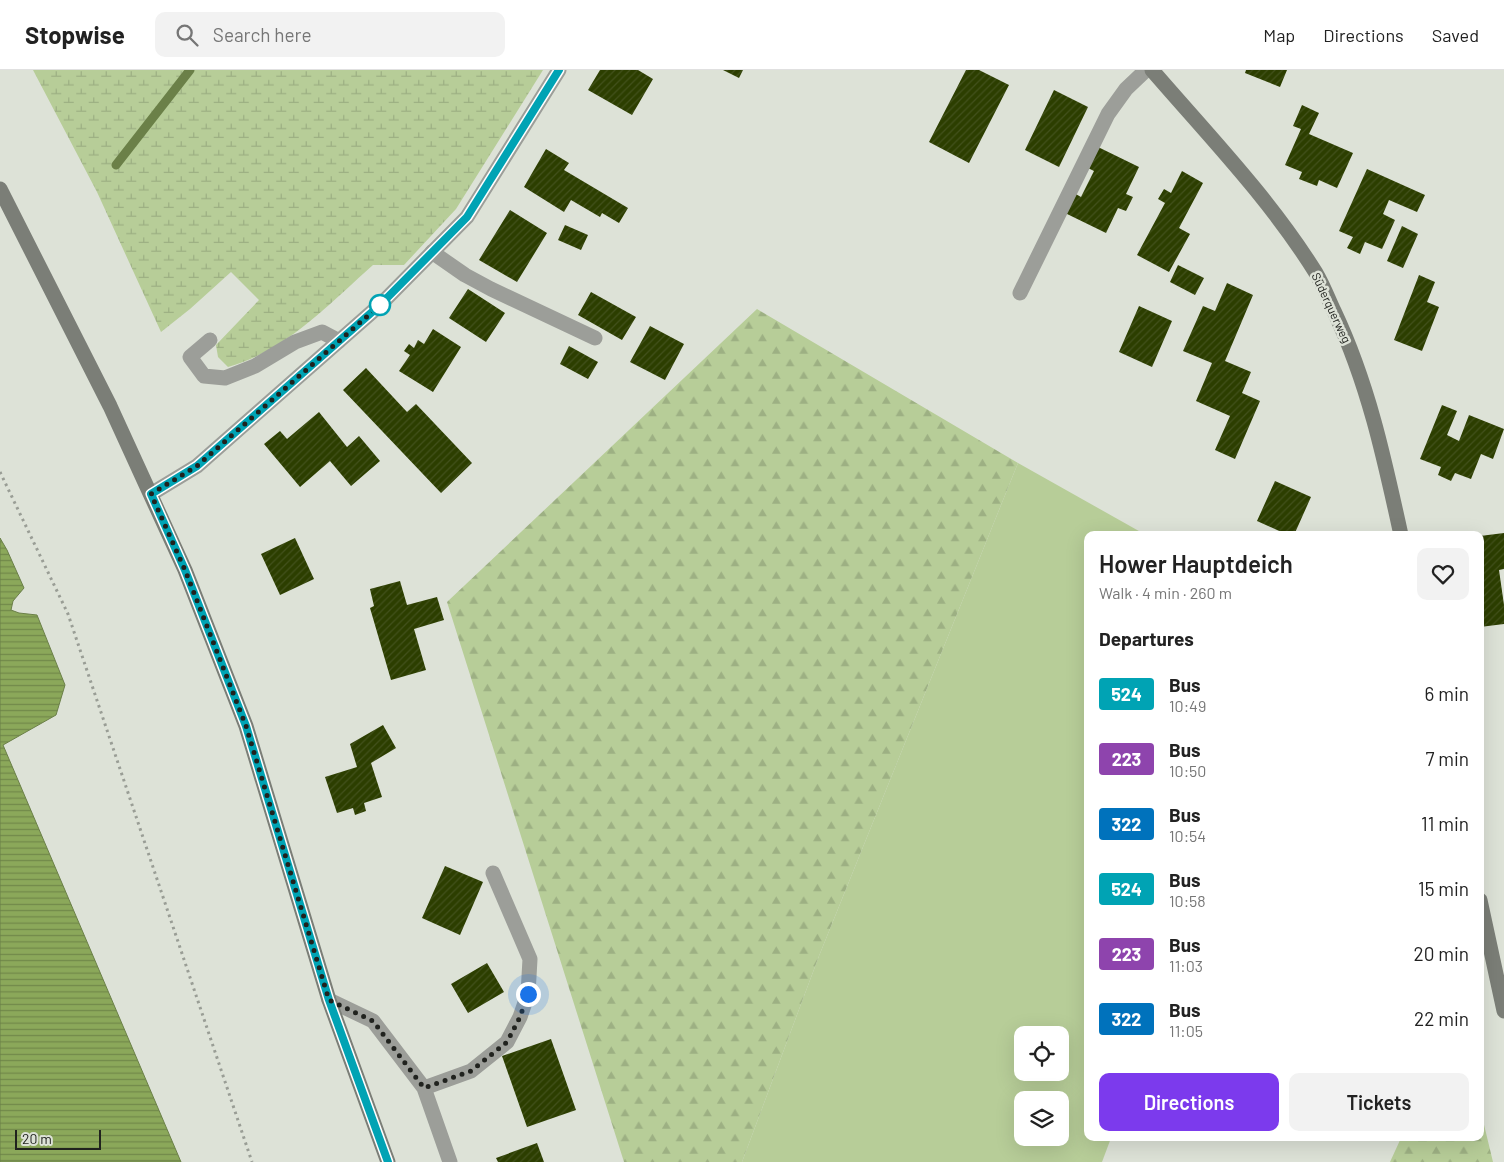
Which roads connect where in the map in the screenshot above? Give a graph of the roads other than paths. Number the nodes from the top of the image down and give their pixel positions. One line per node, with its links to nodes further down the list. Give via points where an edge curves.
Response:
1 (559, 70): 5 (street, via 467,217)
2 (1146, 70): 6 (street, via 1126,89 1108,114)
3 (1152, 70): 11 (street, Süderquerweg, via 1263,198 1316,274 1365,387)
4 (0, 189): 10 (street)
5 (432, 252): 7 (street, via 491,289); 9 (street)
6 (1020, 293)
7 (594, 338)
8 (210, 340): 9 (street, via 190,357 204,376 224,378 322,332)
9 (339, 341): 10 (street, via 197,466)
10 (151, 494): 14 (street, via 185,570 246,726)
11 (1400, 531)
12 (493, 873): 16 (street, via 530,959 528,994 507,1042 471,1071)
13 (1484, 918): 15 (street)
14 (329, 1000): 16 (street, via 373,1021); 17 (street)
15 (1504, 1011)
16 (424, 1088): 18 (street)
17 (388, 1162)
18 (450, 1162)

